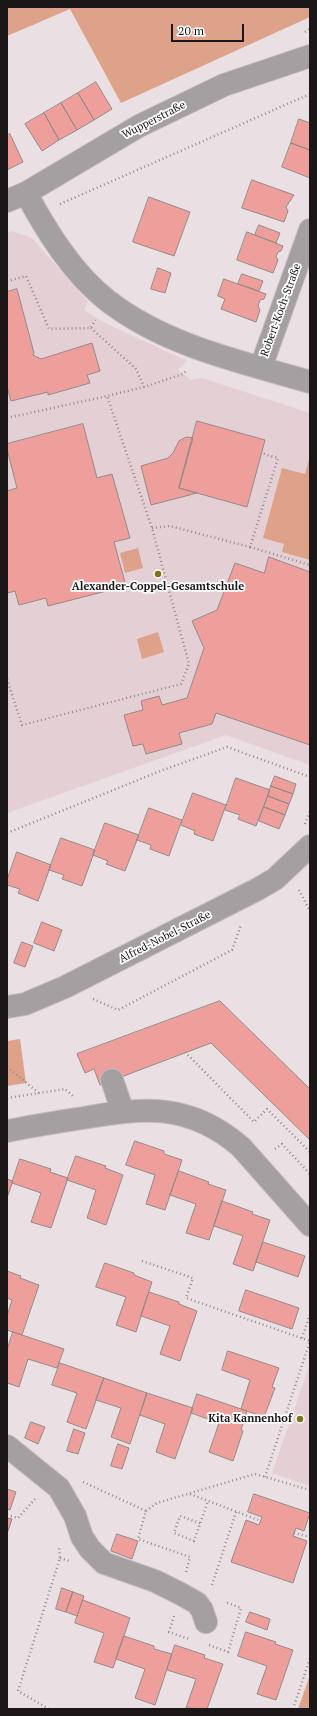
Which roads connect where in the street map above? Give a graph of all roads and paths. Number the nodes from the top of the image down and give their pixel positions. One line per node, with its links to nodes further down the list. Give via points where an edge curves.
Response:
1 (310, 56): 3 (street, Wupperstraße, via 216,88 139,126)
2 (310, 94): 4 (path)
3 (16, 197): 4 (street, Robert-Koch-Straße)
4 (38, 214): 9 (street, Robert-Koch-Straße, via 76,268 108,301 136,320)
5 (310, 230): 10 (street, Robert-Koch-Straße)
6 (7, 281): 8 (path, via 26,276 49,329)
7 (96, 317): 8 (path)
8 (91, 328): 12 (path, via 136,369)
9 (205, 350): 10 (street, Robert-Koch-Straße); 12 (path, via 183,374)
10 (260, 367): 11 (street, Robert-Koch-Straße)
11 (310, 382)
12 (144, 387): 13 (path)
13 (106, 396): 14 (path); 16 (path)
14 (7, 418)
15 (261, 453): 17 (path, via 278,458)
16 (152, 528): 17 (path, via 170,526); 19 (path, via 189,664 181,684 22,724)
17 (250, 548): 18 (path)
18 (310, 565)
19 (7, 679)
20 (310, 777): 21 (path, via 227,747)
21 (7, 833)
22 (310, 846): 27 (street, Alfred-Nobel-Straße, via 275,879 258,889 65,987 25,1004)
23 (296, 886): 24 (path)
24 (310, 911)
25 (242, 919): 26 (path, via 232,950 132,1003 118,1010 93,999)
26 (87, 1001)
27 (7, 1007)
28 (185, 1052): 34 (path, via 254,1122 267,1109)
29 (7, 1067): 31 (path)
30 (112, 1080): 32 (street)
31 (39, 1092)
32 (123, 1112): 33 (street); 35 (street, via 174,1112 219,1129 241,1147)
33 (7, 1131)
34 (310, 1152)
35 (310, 1225)
36 (142, 1261): 38 (path, via 192,1278 186,1298)
37 (310, 1314): 38 (path)
38 (302, 1338): 39 (path)
39 (310, 1341): 41 (path)
40 (7, 1446): 55 (street, via 59,1488 75,1516 82,1537 104,1564 155,1581 181,1594 197,1604)
41 (265, 1476): 42 (path); 43 (path, via 255,1474)
42 (310, 1490)
43 (190, 1494): 45 (path); 46 (path, via 157,1504)
44 (38, 1496): 48 (path, via 18,1518)
45 (208, 1501): 47 (path); 50 (path)
46 (146, 1511)
47 (236, 1512): 49 (path); 54 (path)
48 (7, 1514)
49 (260, 1520)
50 (200, 1523): 50 (path, via 194,1540 174,1533 180,1516)
51 (294, 1533): 52 (path)
52 (310, 1538)
53 (60, 1558): 57 (path, via 18,1691)
54 (211, 1590)
55 (206, 1622)
56 (310, 1658): 58 (path)
57 (49, 1709)
58 (293, 1709)

